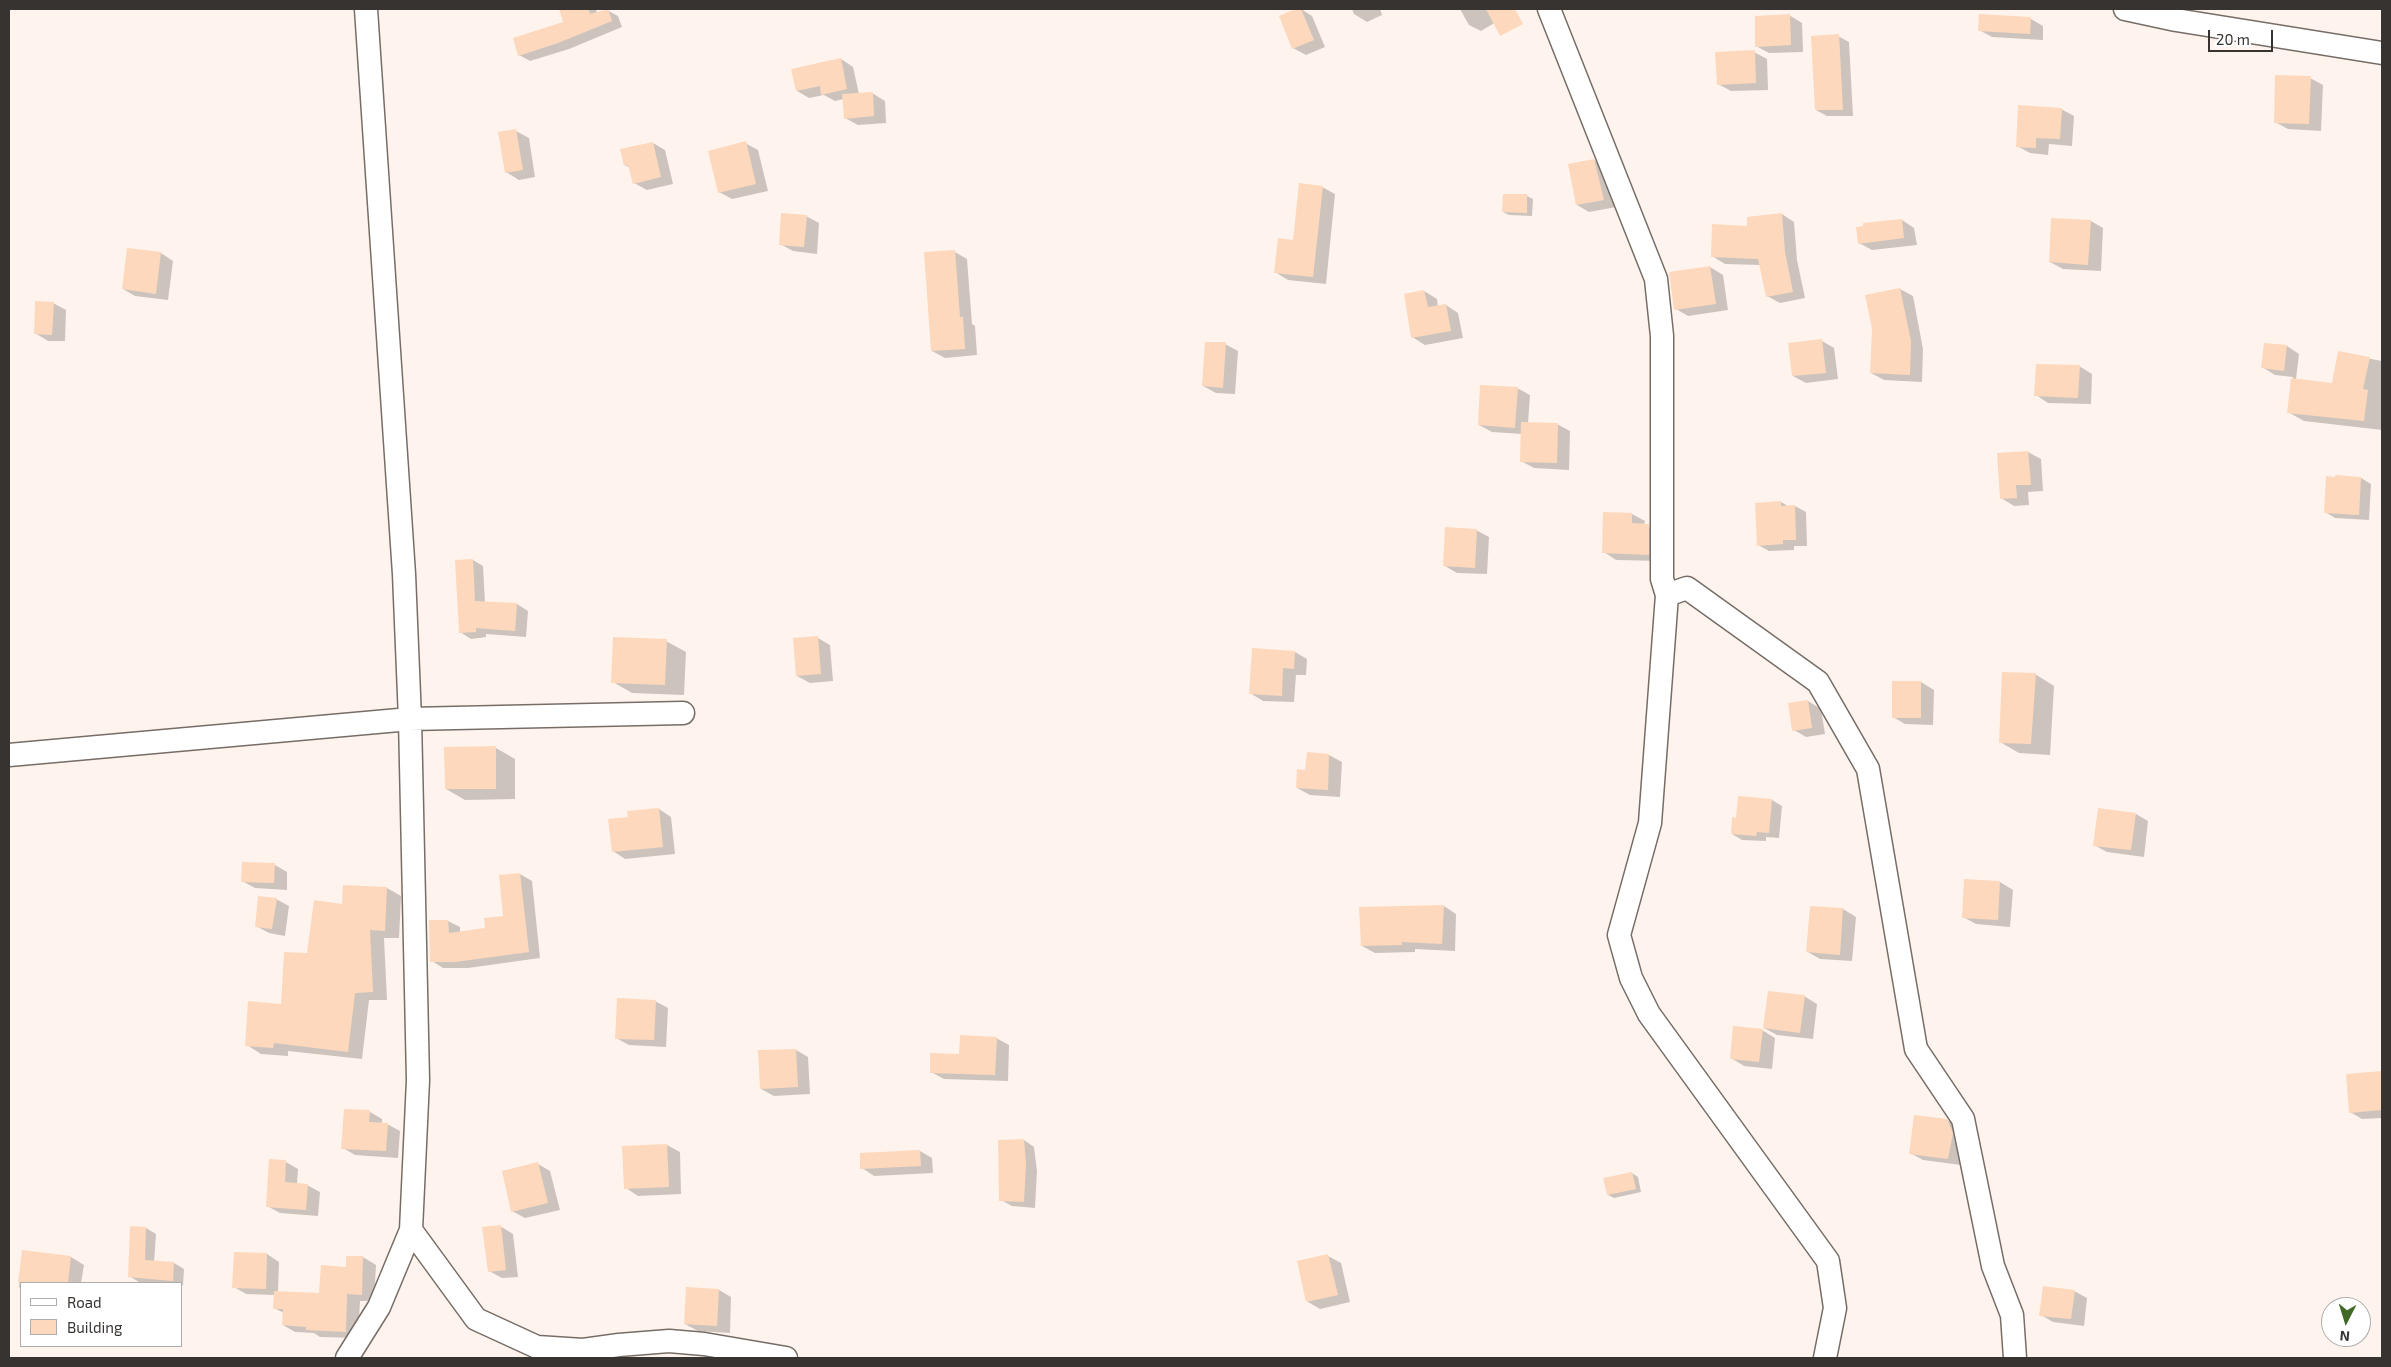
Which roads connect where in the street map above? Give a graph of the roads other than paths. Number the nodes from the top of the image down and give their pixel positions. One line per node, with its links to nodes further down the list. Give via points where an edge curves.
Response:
1 (366, 9): 7 (street, via 404,574)
2 (1549, 9): 5 (street, via 1656,280 1662,336 1662,579)
3 (2125, 9): 4 (street)
4 (2382, 53)
5 (1667, 594): 12 (street, via 1650,823 1620,935 1631,978 1649,1014 1828,1261 1835,1308); 13 (street, via 1687,588 1818,682 1868,769 1916,1049 1963,1119 1993,1266 2012,1315)
6 (683, 713): 7 (street)
7 (410, 719): 8 (street); 9 (street, via 418,1080)
8 (9, 755)
9 (411, 1230): 10 (street, via 379,1306); 11 (street, via 476,1319 537,1347 584,1350 669,1341)
10 (347, 1358)
11 (786, 1358)
12 (1825, 1358)
13 (2015, 1358)

